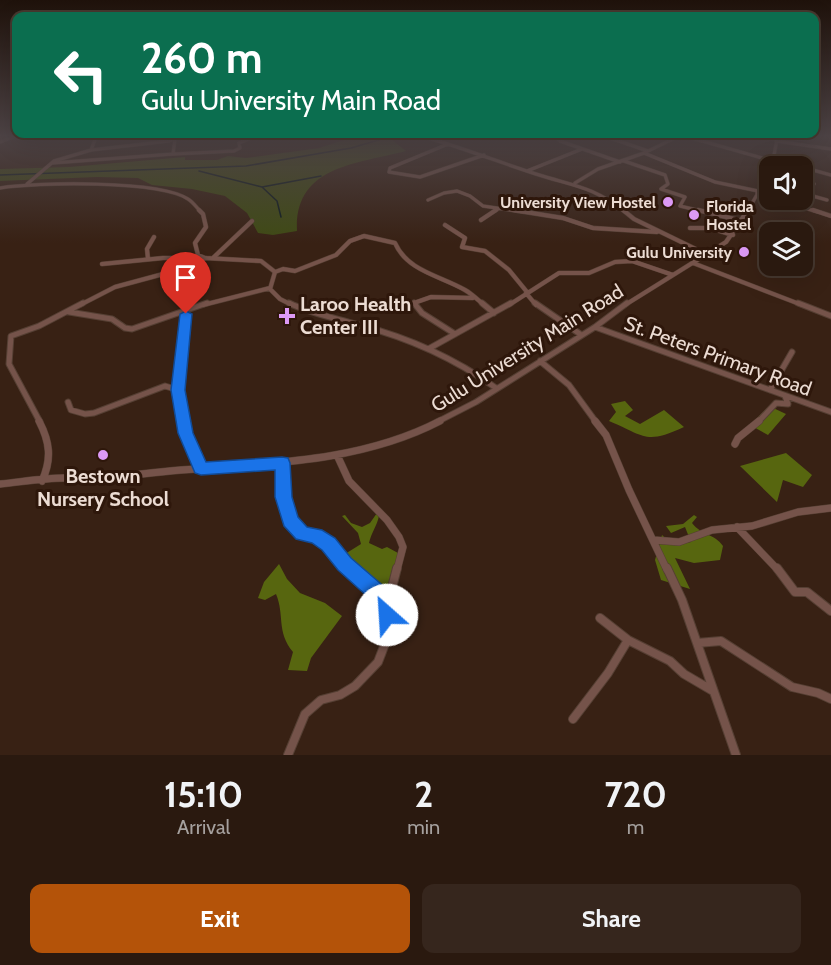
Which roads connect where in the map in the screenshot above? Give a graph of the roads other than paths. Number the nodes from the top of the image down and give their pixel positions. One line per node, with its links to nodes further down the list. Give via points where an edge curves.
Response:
1 (390, 172): 2 (street, via 420,177)
2 (434, 172)
3 (532, 172): 8 (street)
4 (594, 172): 8 (street)
5 (653, 172): 20 (street, via 664,176 668,184 661,189 685,198 680,206)
6 (691, 172): 11 (street)
7 (38, 174): 9 (street)
8 (575, 183): 23 (street)
9 (26, 184): 10 (street); 28 (street, via 102,184 184,196 203,214 206,227 195,246 196,252)
10 (0, 189)
11 (758, 192): 20 (street, Gulu University Main Road)
12 (813, 196): 14 (street)
13 (428, 200): 15 (street, via 463,191 483,206)
14 (826, 200)
15 (498, 209): 18 (street); 23 (street, via 563,218 593,228)
16 (811, 210): 17 (street)
17 (831, 216)
18 (481, 220)
19 (252, 221): 27 (street)
20 (742, 221): 24 (street, Gulu University Main Road)
21 (446, 225): 36 (street, via 465,238 462,247 485,251)
22 (690, 228): 24 (street, via 710,228)
23 (662, 232): 26 (street)
24 (733, 235): 26 (street, Gulu University Main Road)
25 (154, 237): 29 (street, via 147,249)
26 (708, 255): 31 (street, Gulu University Main Road)
27 (215, 256): 28 (street); 33 (street, via 261,261)
28 (206, 258): 30 (street)
29 (148, 259): 30 (street); 32 (street)
30 (194, 261): 39 (street, via 178,270 119,285)
31 (693, 263): 34 (street, Gulu University Main Road); 41 (street)
32 (102, 264)
33 (275, 272): 35 (street); 37 (street, via 283,268 297,271 339,254 350,241 367,236 395,243 408,261)
34 (673, 275): 36 (street, via 640,262 615,262 594,272 556,274); 42 (street, Gulu University Main Road, via 618,308)
35 (270, 288): 38 (street); 45 (street, via 280,299 305,311)
36 (527, 293): 40 (street); 44 (street, via 537,306)
37 (475, 298): 40 (street); 43 (street, via 431,297 414,303 422,313)
38 (184, 310): 39 (street, via 129,329 112,319); 49 (street, via 187,323)
39 (69, 312): 58 (street, via 11,337 8,361 49,441 48,470)
40 (494, 313): 43 (street)
41 (831, 316)
42 (595, 327): 44 (street, Gulu University Main Road); 50 (street, St. Peters Primary Road)
43 (455, 334): 45 (street)
44 (580, 334): 47 (street, Gulu University Main Road)
45 (430, 348): 48 (street)
46 (792, 352): 50 (street)
47 (540, 361): 48 (street, Gulu University Main Road); 62 (street, via 569,385 597,421)
48 (496, 388): 55 (street, Gulu University Main Road, via 422,430)
49 (178, 390): 52 (street, via 165,386 85,414 71,410); 57 (street, via 186,433)
50 (770, 390): 51 (street, St. Peters Primary Road)
51 (785, 396): 53 (street, St. Peters Primary Road); 54 (street, via 788,404 776,403)
52 (68, 402)
53 (831, 412)
54 (735, 444)
55 (337, 455): 56 (street, Gulu University Main Road); 63 (street, via 348,480 393,526 401,540 403,547)
56 (282, 463): 57 (street, Gulu University Main Road); 63 (street, via 286,511 293,525 304,535 325,541 344,564)
57 (201, 469): 58 (street, Gulu University Main Road)
58 (42, 481): 59 (street, Gulu University Main Road)
59 (0, 484)
60 (831, 508): 61 (street)
61 (737, 527): 62 (street, via 712,530 679,542); 64 (street, via 795,592 807,592)
62 (654, 540): 67 (street)
63 (388, 603): 71 (street, via 388,636 378,662 345,693 321,700 305,714)
64 (831, 611)
65 (600, 618): 66 (street)
66 (628, 640): 68 (street, via 670,661); 70 (street, via 608,674)
67 (697, 643): 68 (street); 69 (street, via 721,640 792,687)
68 (713, 691): 72 (street)
69 (831, 699)
70 (573, 719)
71 (288, 755)
72 (736, 755)

